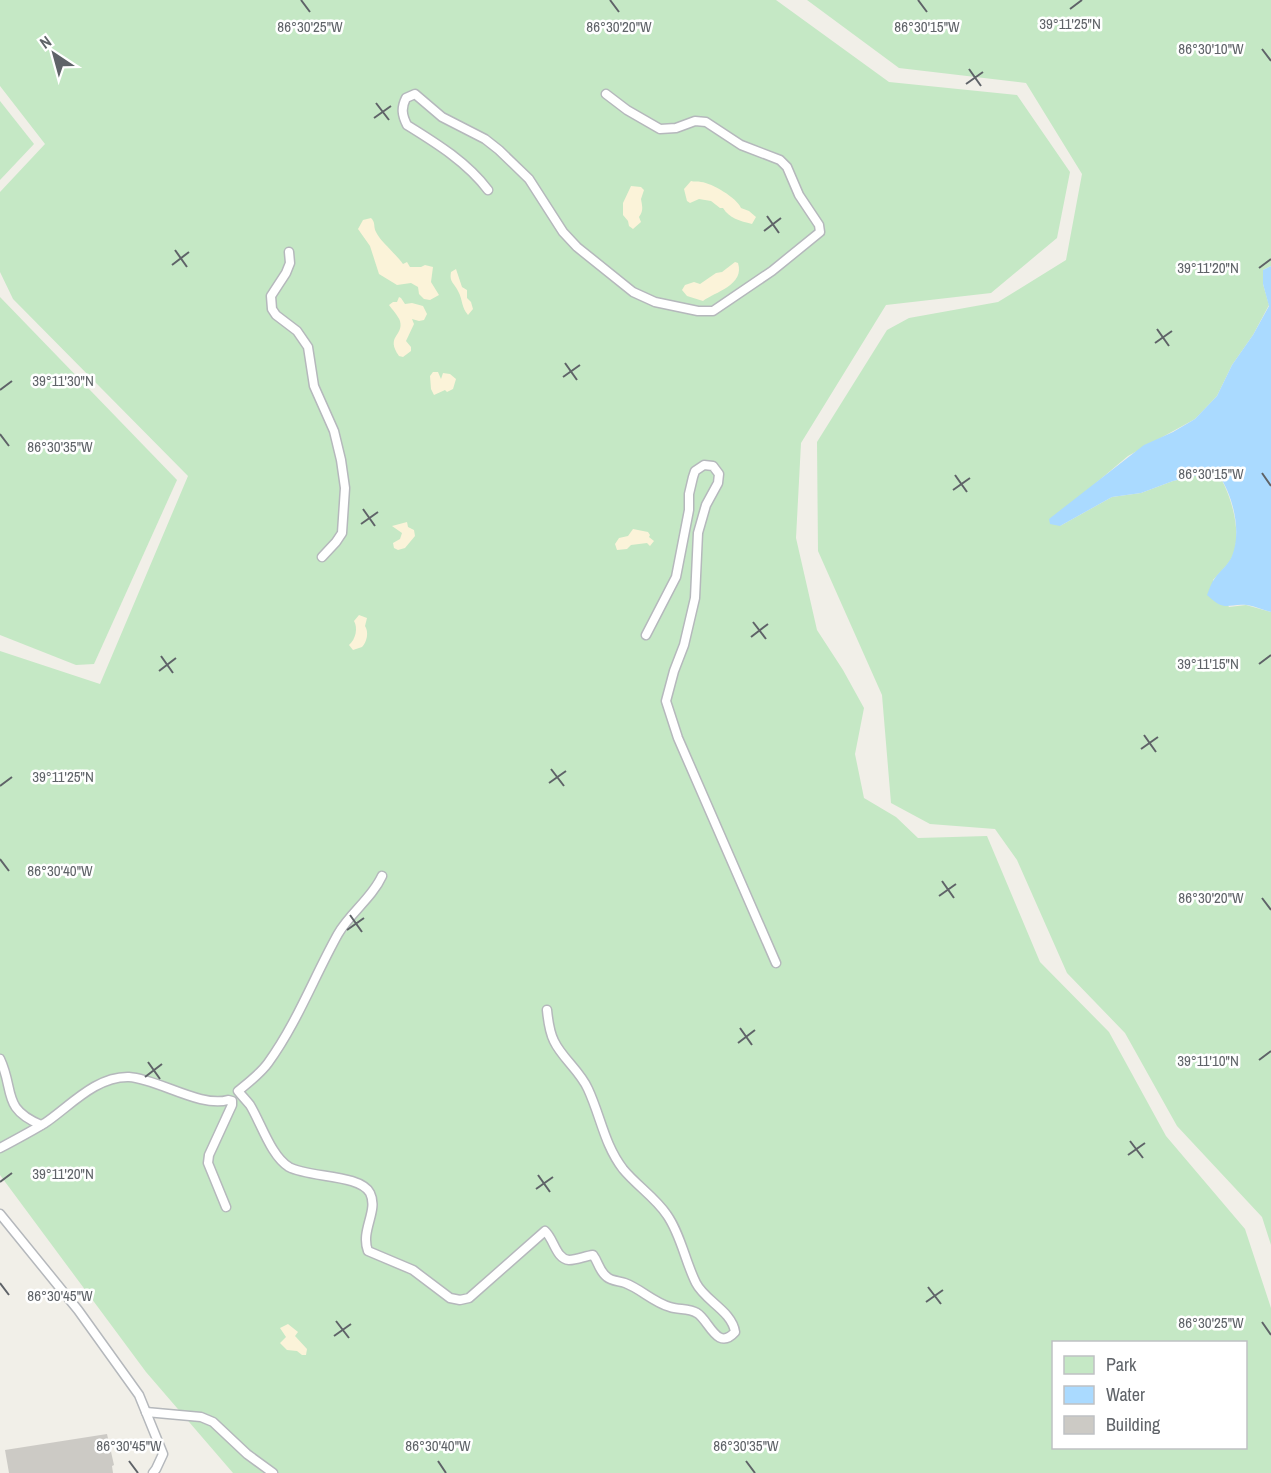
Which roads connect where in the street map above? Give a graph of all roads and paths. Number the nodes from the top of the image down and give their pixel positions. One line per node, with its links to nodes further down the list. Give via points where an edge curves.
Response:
1 (606, 94): 2 (lane, via 660,129 706,122 741,145 780,160 820,232 713,311 655,302 633,292 577,247 529,180 499,150 442,117 415,94 406,98 402,117 407,125 459,160)
2 (488, 190)
3 (289, 252): 4 (lane, via 286,273 271,296 272,309 297,331 308,347 314,386 334,431 345,488 342,533)
4 (322, 557)
5 (646, 635): 7 (lane, via 676,577 695,471 704,465 713,466 719,474 718,483 698,533 695,598 666,701 678,738)
6 (382, 876): 8 (lane, via 339,932 303,1005 267,1064 238,1091 283,1163 308,1174 353,1181 368,1190 373,1205 365,1241 368,1251 413,1270 450,1298 469,1298 545,1232 568,1260 593,1255 607,1277 669,1307 696,1312 719,1337 732,1336 732,1321 696,1284 667,1214 624,1171 612,1153 589,1090 554,1042)
7 (776, 963)
8 (547, 1010)
9 (0, 1059): 10 (lane, via 14,1108)
10 (41, 1125): 11 (lane); 12 (lane, via 94,1087 112,1079 129,1077 183,1094 232,1101 208,1163)
11 (0, 1148)
12 (226, 1207)
13 (0, 1214): 14 (lane, via 78,1310 139,1395)
14 (146, 1412): 15 (lane, via 163,1454); 16 (lane, via 201,1417 213,1422)
15 (153, 1473)
16 (273, 1473)

